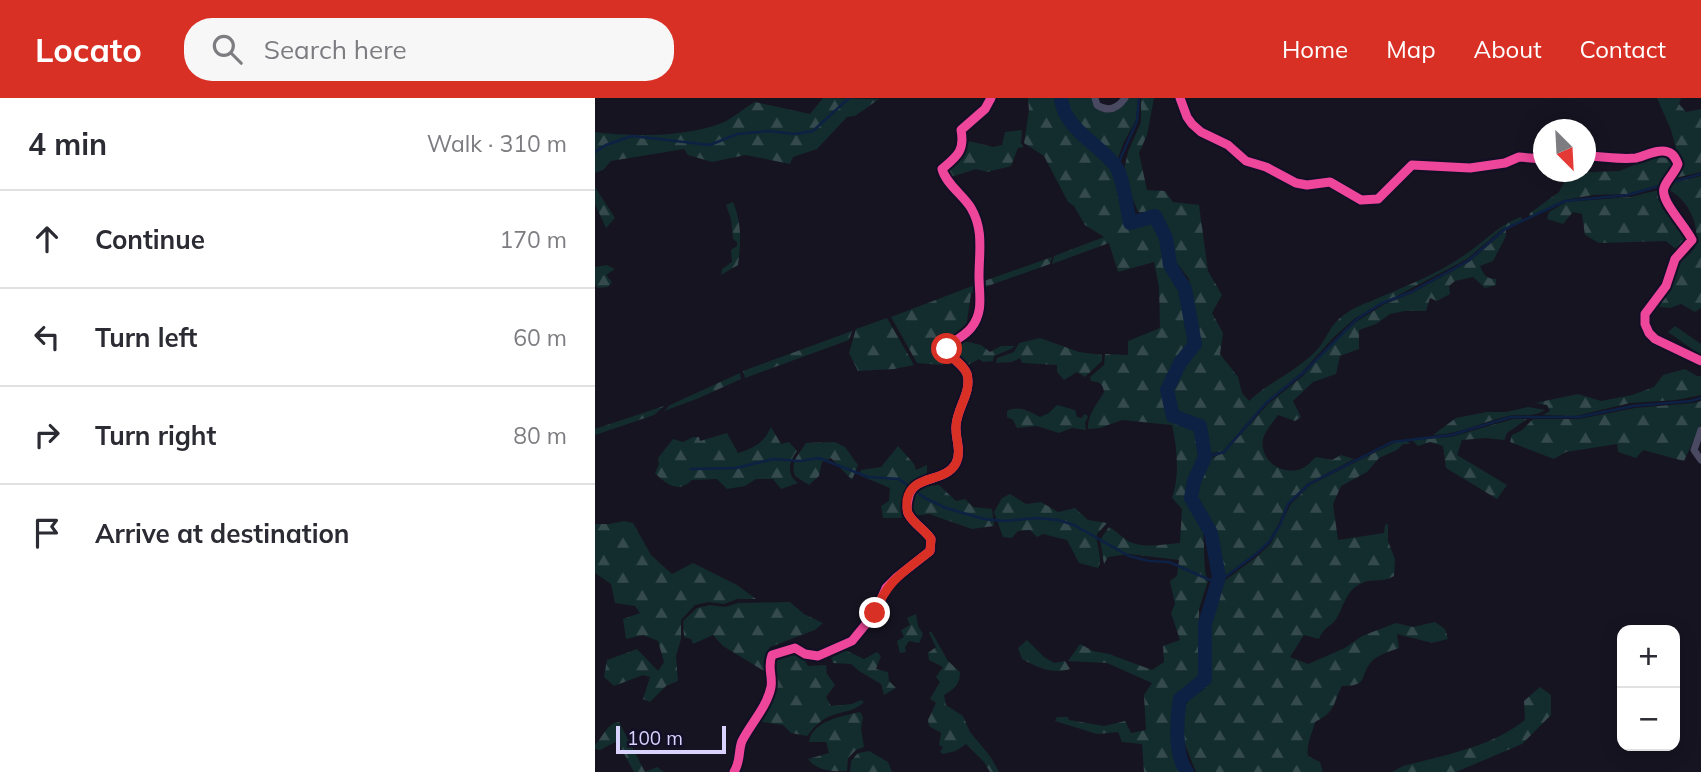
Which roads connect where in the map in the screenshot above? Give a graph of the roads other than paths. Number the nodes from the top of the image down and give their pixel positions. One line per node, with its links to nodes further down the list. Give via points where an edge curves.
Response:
1 (991, 98): 10 (street, via 961,130 964,143 942,169 977,218 982,294 972,328 947,349 965,368 969,385 955,426 956,463 944,475 915,485 908,495 909,517 931,539 930,551 886,588 871,619 852,640 818,656 795,648 772,655 767,700 741,744)
2 (1095, 98): 3 (street, via 1097,106 1108,110)
3 (1125, 98)
4 (1180, 98): 6 (street, via 1187,117 1201,132 1228,145 1246,161 1296,183 1330,182 1361,200 1378,199 1412,165 1470,168)
5 (1596, 157): 7 (street, via 1624,159 1659,151 1675,156 1678,164 1663,192 1692,240 1644,314 1645,324 1655,339)
6 (1533, 158)
7 (1701, 361)
8 (1701, 430): 9 (street, via 1694,450)
9 (1701, 460)
10 (734, 772)

